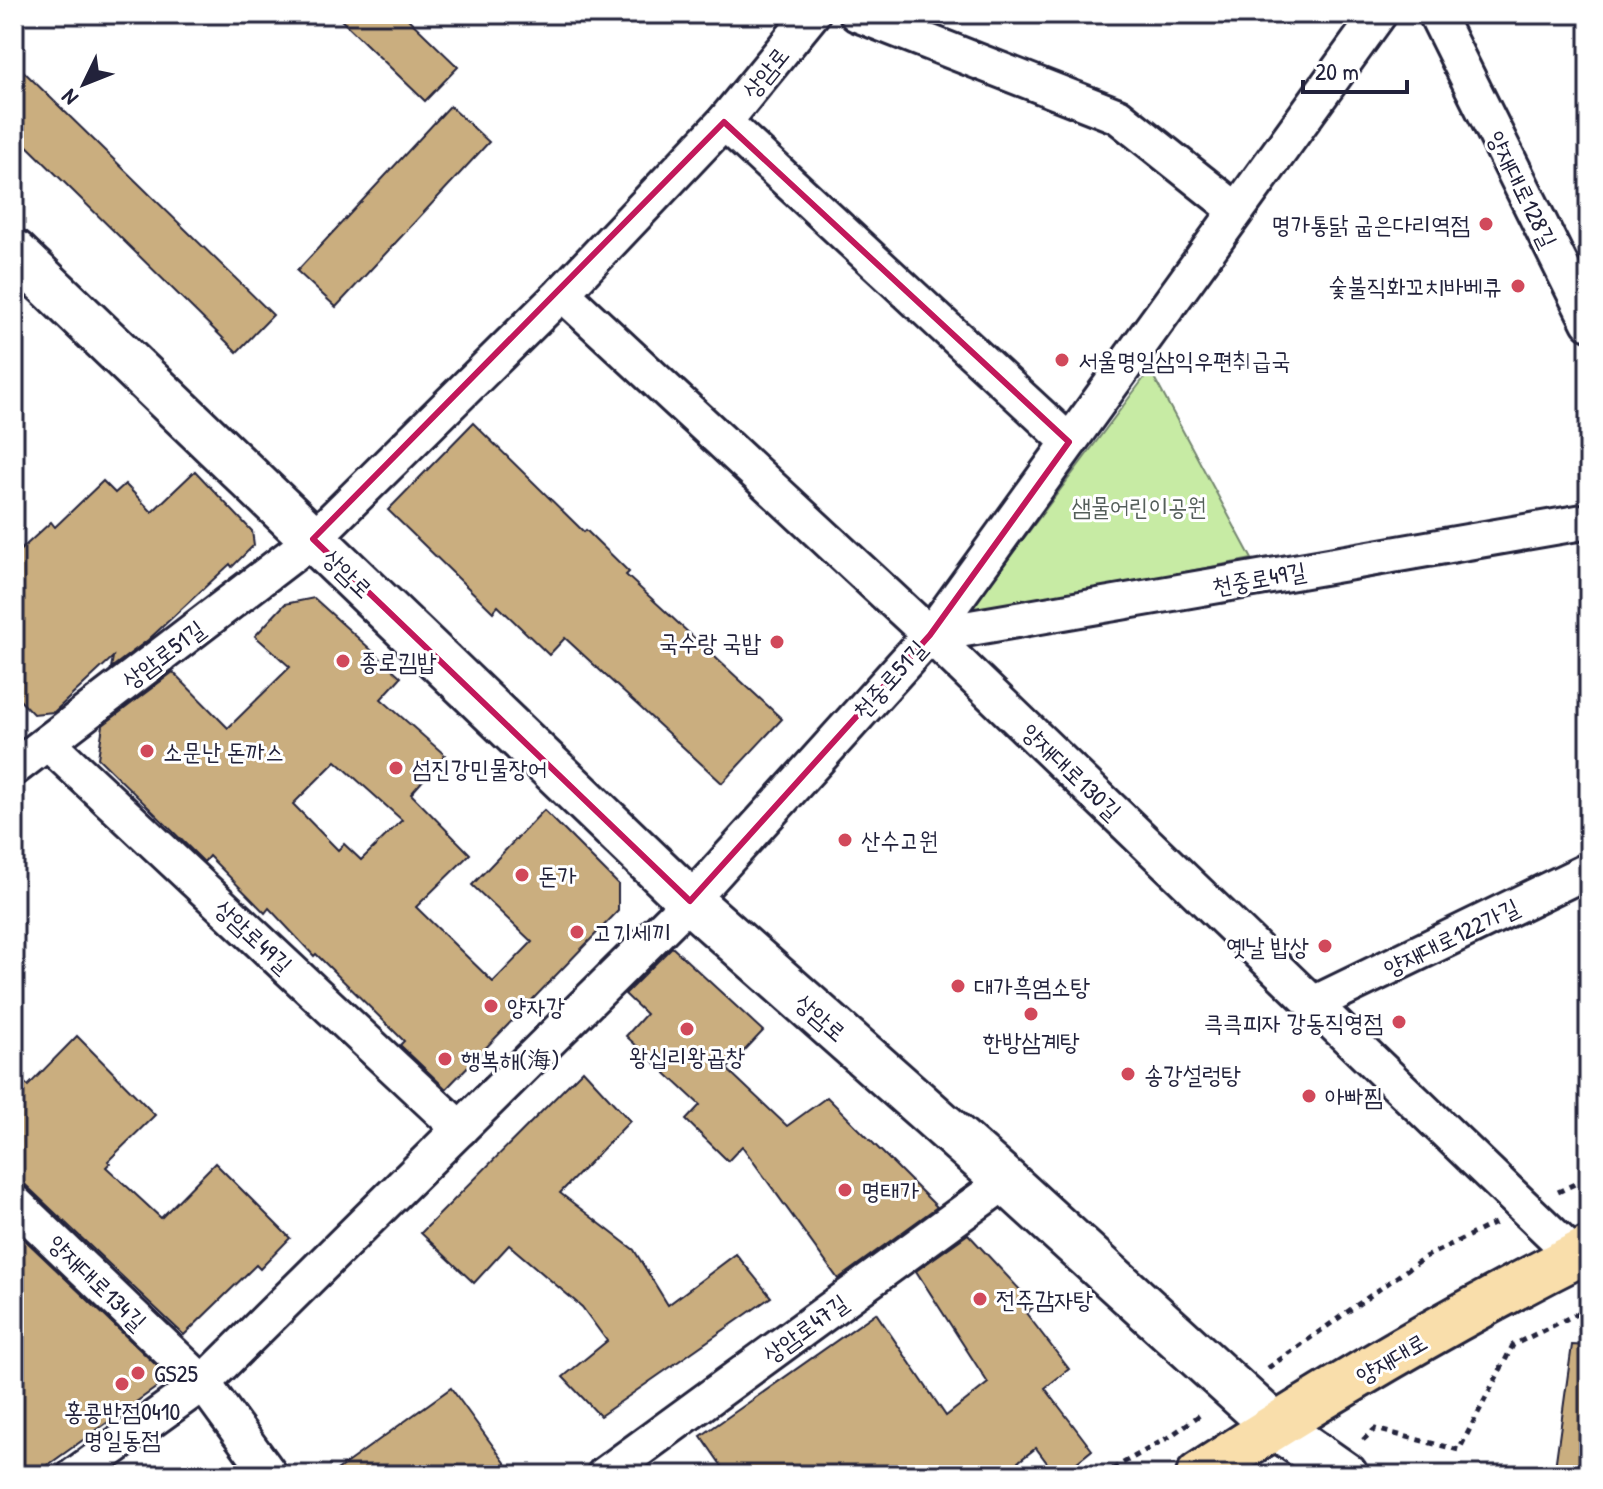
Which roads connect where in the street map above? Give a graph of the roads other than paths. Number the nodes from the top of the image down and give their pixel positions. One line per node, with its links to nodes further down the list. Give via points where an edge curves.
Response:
1 (812, 14): 5 (street, 상암로)
2 (857, 14): 6 (street, via 1118,116)
3 (1379, 14): 6 (street, 천중로51길)
4 (1436, 14): 9 (street, 양재대로128길)
5 (724, 122): 8 (street, 상암로); 10 (street)
6 (1236, 210): 10 (street, 천중로51길)
7 (14, 252): 12 (street, 상암로)
8 (562, 293): 12 (street, 상암로); 13 (street, 양재대로130길)
9 (1589, 322)
10 (1069, 442): 13 (street, 천중로51길)
11 (1589, 521): 13 (street, 천중로49길)
12 (313, 539): 14 (street, 상암로51길); 17 (street, 상암로)
13 (930, 635): 17 (street, 천중로51길); 18 (street, 양재대로130길)
14 (48, 743): 15 (street, 상암로51길); 19 (street, 상암로49길)
15 (14, 768)
16 (1589, 870): 18 (street, 양재대로122가길)
17 (690, 901): 19 (street); 20 (street, 상암로)
18 (1313, 1004): 22 (street, 양재대로130길, via 1525,1208)
19 (460, 1129): 23 (street)
20 (1006, 1181): 24 (street, 상암로); 28 (street, 상암로47길)
21 (14, 1202): 23 (street, 양재대로134길)
22 (1582, 1253): 24 (main road, 양재대로, via 1504,1292)
23 (203, 1383): 26 (street); 27 (street, 양재대로134길)
24 (1275, 1426): 25 (street, 상암로); 29 (main road, 양재대로)
25 (1340, 1472)
26 (75, 1475)
27 (270, 1475)
28 (604, 1475)
29 (1199, 1475)

